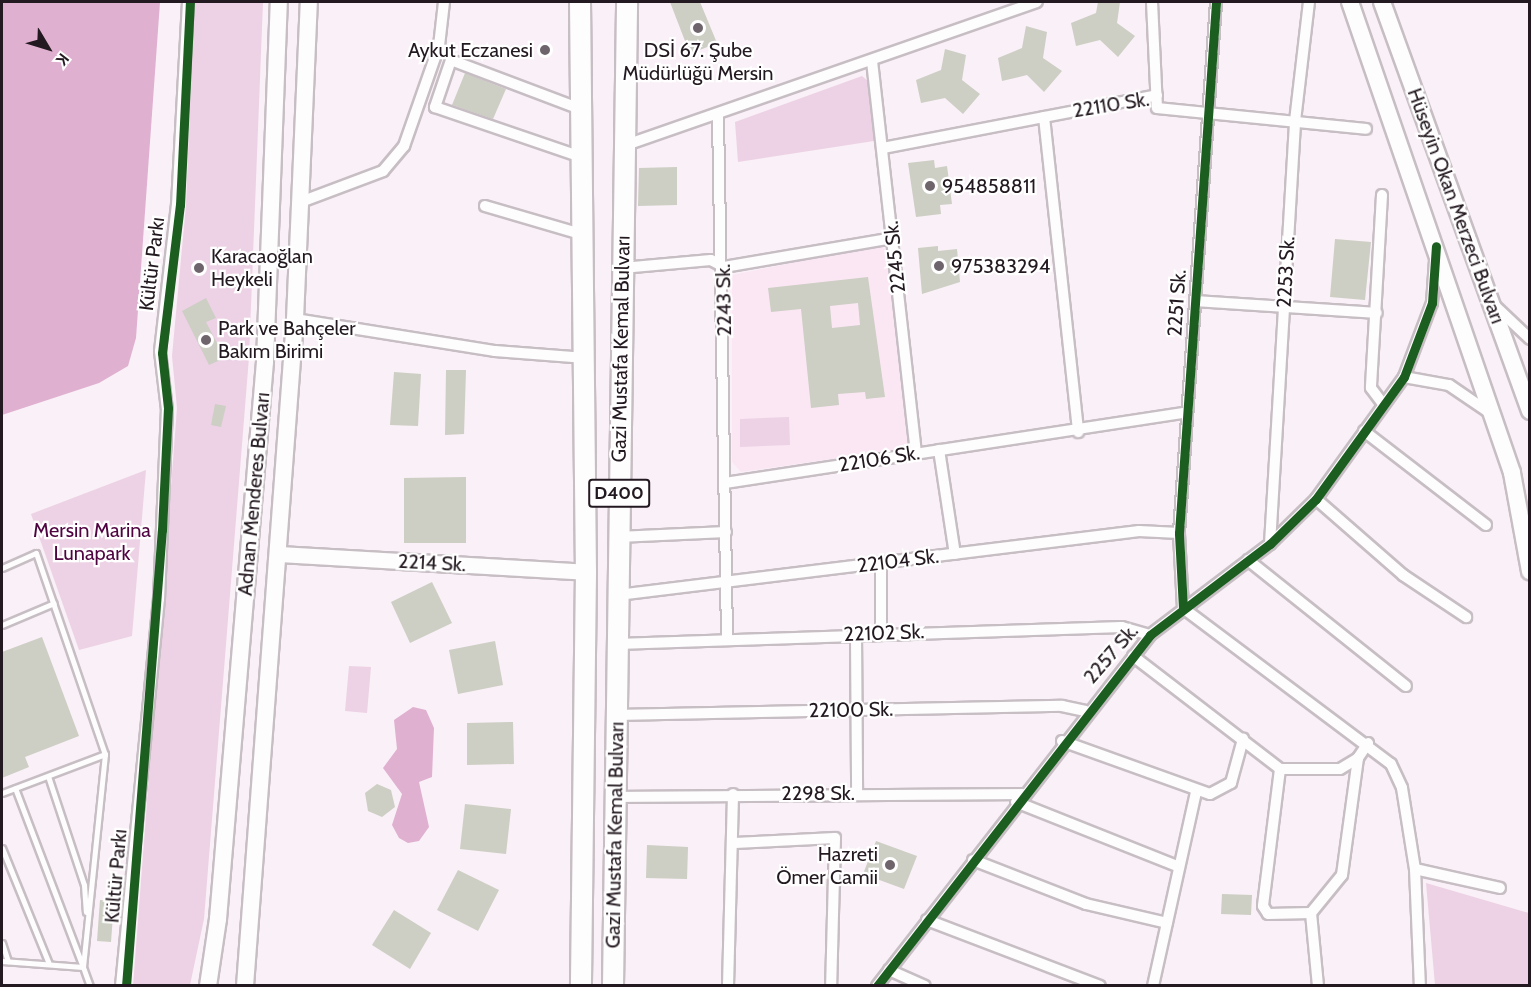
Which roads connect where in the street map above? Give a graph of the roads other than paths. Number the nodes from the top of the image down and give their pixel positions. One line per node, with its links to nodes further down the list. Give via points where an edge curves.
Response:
1 (188, 2): 109 (street, Kültür Parkı, via 177,205 160,351 167,410 159,599)
2 (279, 2): 110 (main road, Adnan Menderes Bulvarı, via 265,362 218,919)
3 (309, 2): 25 (main road, Adnan Menderes Bulvarı)
4 (444, 2): 25 (street, via 439,46 404,146 383,171)
5 (580, 2): 15 (highway, Gazi Mustafa Kemal Bulvarı / D400)
6 (627, 2): 21 (highway, Gazi Mustafa Kemal Bulvarı / D400)
7 (1037, 2): 13 (street)
8 (1152, 2): 14 (street)
9 (1216, 2): 16 (street, 2251 Sk.)
10 (1309, 2): 19 (street, 2253 Sk.)
11 (1350, 2): 29 (main road, Hüseyin Okan Merzeci Bulvarı)
12 (1382, 2): 33 (main road, Hüseyin Okan Merzeci Bulvarı)
13 (872, 61): 17 (street); 22 (street, 2245 Sk.)
14 (1157, 95): 16 (street, 22110 Sk., via 1157,108 1167,113); 18 (street, 22110 Sk.)
15 (583, 110): 23 (highway, Gazi Mustafa Kemal Bulvarı / D400); 23 (street, via 452,60 435,107)
16 (1209, 114): 19 (street, 22110 Sk.); 32 (street, 2251 Sk.)
17 (718, 116): 21 (street); 30 (street, 2243 Sk.)
18 (1044, 117): 22 (street, 22110 Sk.); 45 (street)
19 (1296, 121): 20 (street, 22110 Sk.); 34 (street, 2253 Sk.)
20 (1366, 129)
21 (626, 145): 31 (highway, Gazi Mustafa Kemal Bulvarı / D400)
22 (883, 148): 28 (street, 2245 Sk.)
23 (585, 158): 27 (highway, Gazi Mustafa Kemal Bulvarı / D400)
24 (1382, 195): 35 (street)
25 (298, 202): 36 (main road, Adnan Menderes Bulvarı)
26 (485, 206): 27 (street)
27 (585, 236): 38 (highway, Gazi Mustafa Kemal Bulvarı / D400)
28 (893, 238): 30 (street); 47 (street, 2245 Sk.)
29 (1436, 246): 39 (street, 2257 Sk., via 1432,303); 43 (main road, Hüseyin Okan Merzeci Bulvarı)
30 (724, 267): 31 (street, via 711,260); 48 (street, 2243 Sk.)
31 (622, 268): 53 (highway, Gazi Mustafa Kemal Bulvarı / D400)
32 (1196, 301): 34 (street); 42 (street, 2251 Sk.)
33 (1492, 304): 37 (street); 41 (main road, Hüseyin Okan Merzeci Bulvarı)
34 (1284, 306): 35 (street); 54 (street, 2253 Sk.)
35 (1377, 313): 40 (street, via 1371,388)
36 (294, 319): 38 (street, via 495,351); 55 (main road, Adnan Menderes Bulvarı)
37 (1530, 339)
38 (586, 358): 61 (highway, Gazi Mustafa Kemal Bulvarı / D400)
39 (1404, 377): 40 (street, 2257 Sk.); 43 (street, via 1449,385)
40 (1383, 404): 44 (street, 2257 Sk.)
41 (1530, 411)
42 (1187, 412): 45 (street, 22106 Sk.); 52 (street, 2251 Sk.)
43 (1494, 417): 60 (main road, Hüseyin Okan Merzeci Bulvarı, via 1512,473)
44 (1364, 431): 49 (street, 2257 Sk.); 50 (street)
45 (1078, 432): 46 (street, 22106 Sk.)
46 (939, 450): 47 (street, 22106 Sk.); 56 (street)
47 (916, 453): 48 (street, 22106 Sk.)
48 (725, 483): 51 (street)
49 (1316, 500): 54 (street, 2257 Sk.); 66 (street, via 1403,575)
50 (1486, 525)
51 (726, 532): 53 (street); 62 (street)
52 (1179, 533): 56 (street, 22104 Sk., via 1139,531); 65 (street, 2251 Sk.)
53 (618, 537): 63 (highway, Gazi Mustafa Kemal Bulvarı / D400)
54 (1270, 544): 57 (street, 2257 Sk.)
55 (278, 554): 61 (street, 2214 Sk.); 103 (main road, Adnan Menderes Bulvarı)
56 (955, 554): 58 (street, 22104 Sk.)
57 (1248, 560): 65 (street, 2257 Sk.); 74 (street)
58 (881, 563): 62 (street, 22104 Sk.); 68 (street)
59 (2, 568): 64 (lane, via 36,553)
60 (1530, 571)
61 (586, 572): 113 (highway, Gazi Mustafa Kemal Bulvarı / D400)
62 (727, 582): 63 (street, 22104 Sk.); 71 (street)
63 (618, 595): 72 (highway, Gazi Mustafa Kemal Bulvarı / D400)
64 (54, 603): 67 (lane); 81 (lane)
65 (1183, 608): 70 (street, 2257 Sk.); 80 (street)
66 (1466, 617)
67 (2, 625)
68 (881, 633): 69 (street, 22102 Sk.); 70 (street, 22102 Sk., via 1122,627)
69 (856, 634): 71 (street, 22102 Sk.); 75 (street)
70 (1150, 635): 73 (street, 2257 Sk.)
71 (727, 638): 72 (street, 22102 Sk.)
72 (617, 644): 77 (highway, Gazi Mustafa Kemal Bulvarı / D400)
73 (1133, 656): 76 (street, 2257 Sk.); 78 (street)
74 (1406, 686)
75 (860, 710): 76 (street, 22100 Sk., via 1062,706); 77 (street, 22100 Sk.); 88 (street)
76 (1085, 711): 79 (street, 2257 Sk.)
77 (616, 715): 90 (highway, Gazi Mustafa Kemal Bulvarı / D400)
78 (1243, 739): 83 (street); 86 (street, via 1231,783 1222,792)
79 (1062, 741): 86 (street); 91 (street, 2257 Sk.)
80 (1368, 743): 82 (street); 96 (street, via 1391,764 1402,788)
81 (105, 754): 84 (lane); 101 (lane)
82 (1358, 758): 83 (street, via 1340,770); 98 (street, via 1342,875)
83 (1280, 769): 98 (street, via 1263,906 1268,914)
84 (48, 776): 85 (lane); 101 (lane, via 84,885)
85 (15, 788): 87 (lane); 106 (lane)
86 (1196, 792): 95 (street)
87 (2, 793)
88 (857, 793): 89 (street, 2298 Sk.); 91 (street, 2298 Sk.)
89 (734, 794): 90 (street, 2298 Sk.); 92 (street)
90 (615, 797): 114 (highway, Gazi Mustafa Kemal Bulvarı / D400)
91 (1019, 798): 94 (street, 2257 Sk.); 95 (street)
92 (735, 843): 115 (street); 116 (street, via 835,838)
93 (2, 848): 105 (lane)
94 (973, 860): 99 (street, 2257 Sk.); 100 (street, via 1086,904)
95 (1179, 867): 100 (street)
96 (1415, 869): 97 (street); 122 (street)
97 (1500, 888)
98 (1311, 913): 121 (street)
99 (927, 920): 107 (street, 2257 Sk.); 119 (street)
100 (1167, 923): 120 (street)
101 (87, 926): 106 (lane)
102 (2, 943): 104 (lane)
103 (245, 957): 111 (main road, Adnan Menderes Bulvarı); 112 (street)
104 (5, 961): 105 (lane)
105 (49, 964): 106 (lane)
106 (83, 968): 108 (lane)
107 (889, 970): 117 (street, 2257 Sk.); 118 (street)
108 (90, 986)
109 (121, 986)
110 (208, 986)
111 (245, 986)
112 (251, 986)
113 (581, 986)
114 (613, 986)
115 (728, 986)
116 (831, 986)
117 (877, 986)
118 (925, 986)
119 (1100, 986)
120 (1153, 986)
121 (1318, 986)
122 (1420, 986)

